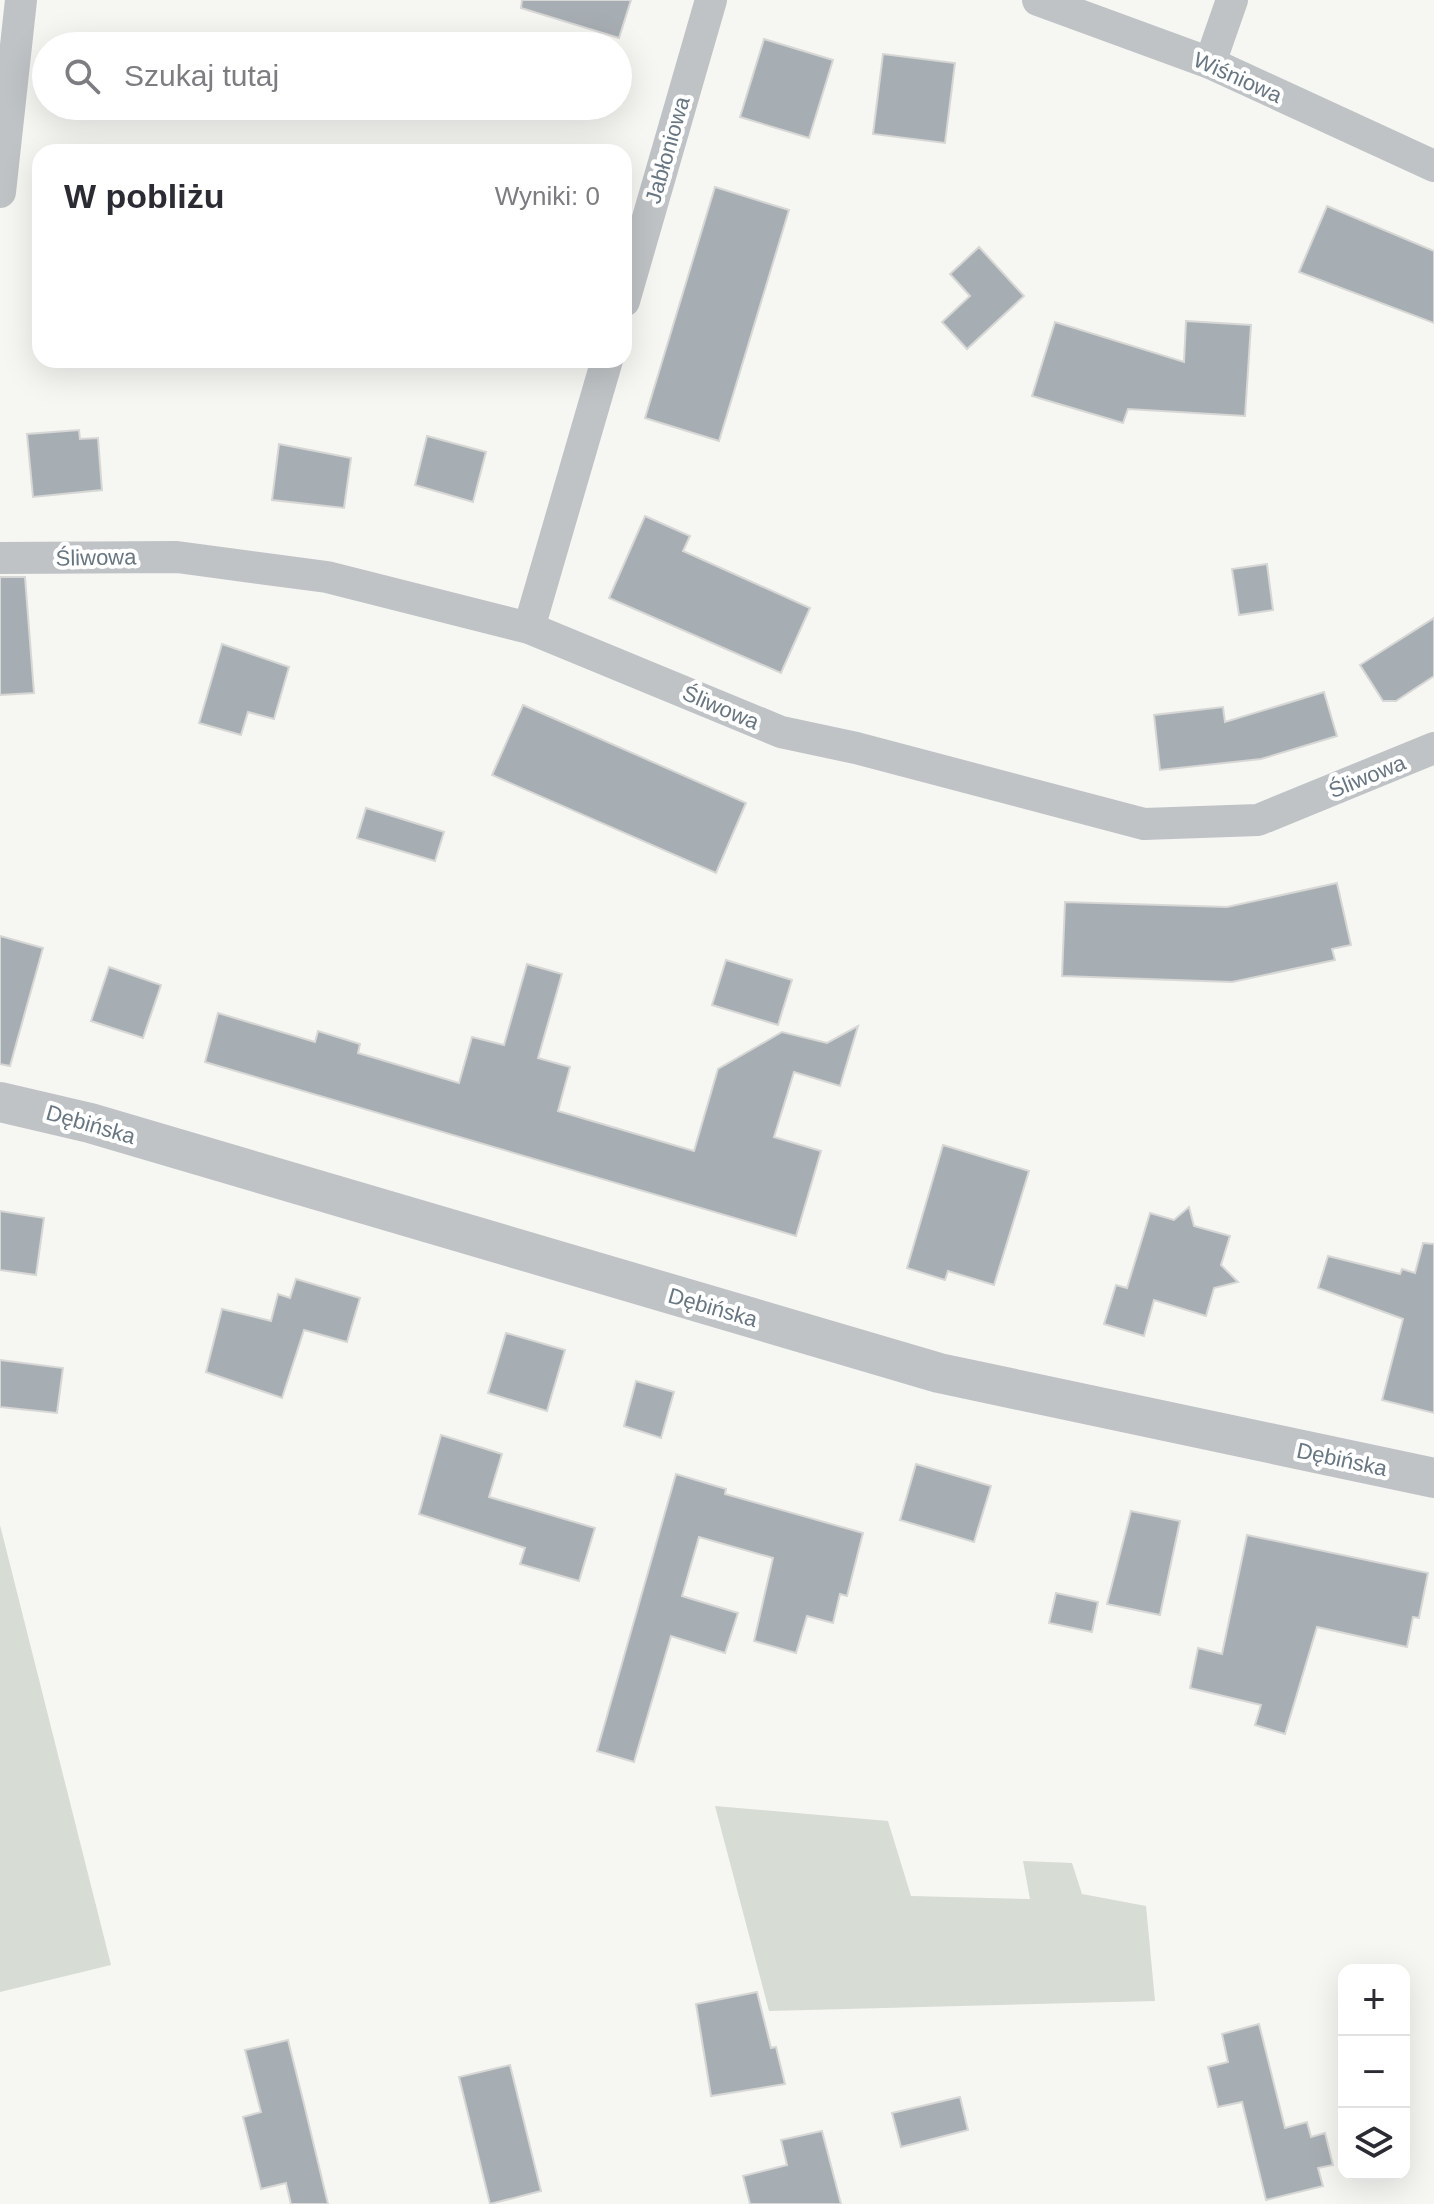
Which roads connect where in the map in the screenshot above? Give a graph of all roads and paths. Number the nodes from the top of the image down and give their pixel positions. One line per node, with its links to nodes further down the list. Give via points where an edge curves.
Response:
1 (21, 0): 7 (street)
2 (711, 0): 8 (street, Jabłoniowa)
3 (1038, 0): 5 (street, Wiśniowa)
4 (1232, 0): 5 (street)
5 (1210, 63): 6 (street, Wiśniowa)
6 (1434, 166)
7 (0, 192)
8 (632, 273)
9 (605, 368): 11 (street)
10 (0, 558): 11 (street, Śliwowa, via 177,557 327,577)
11 (529, 628): 12 (street, Śliwowa, via 781,732 1144,824 1258,820)
12 (1434, 748)
13 (0, 1102): 14 (street, Dębińska, via 90,1123 939,1373)
14 (1434, 1478)

